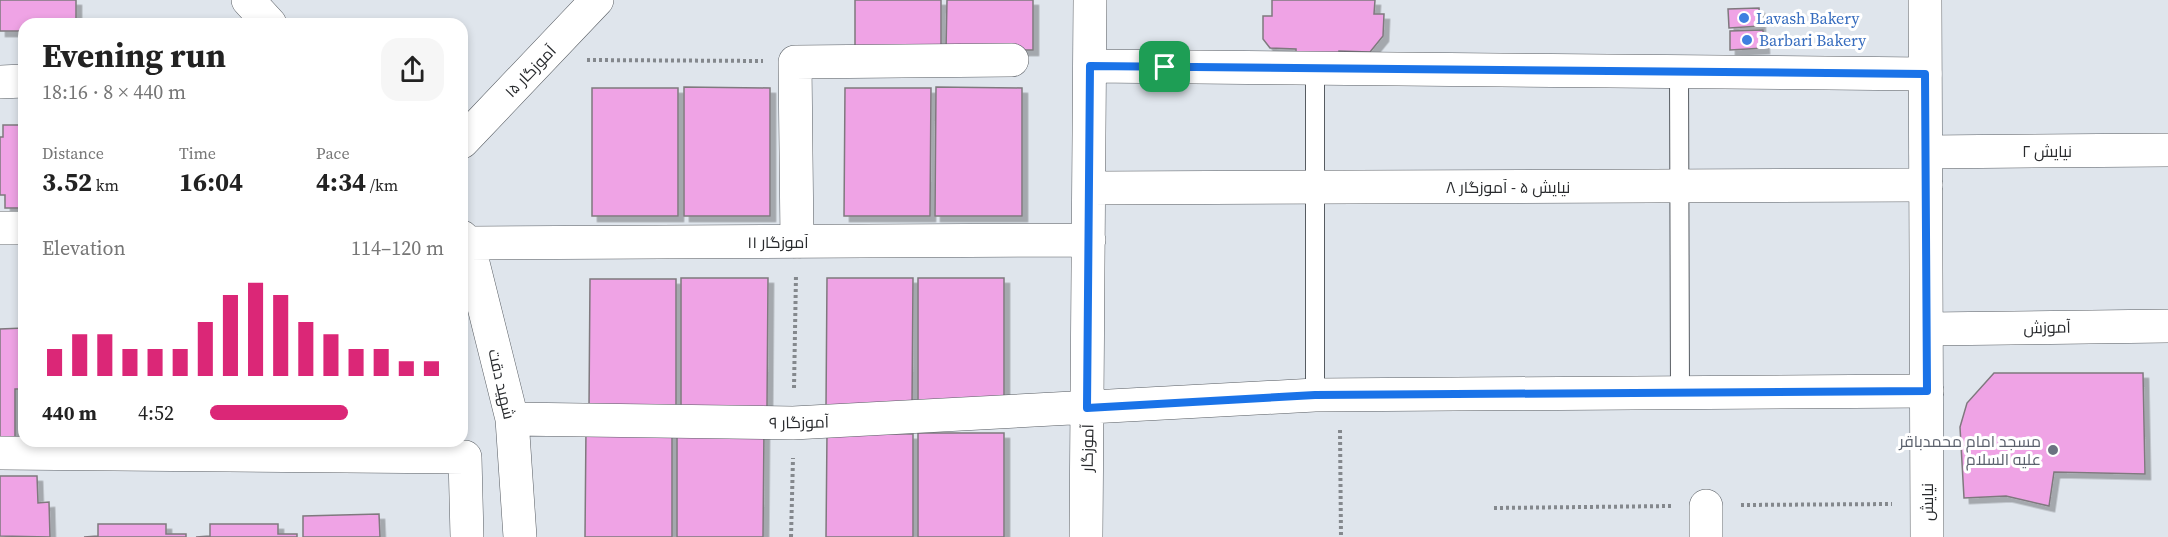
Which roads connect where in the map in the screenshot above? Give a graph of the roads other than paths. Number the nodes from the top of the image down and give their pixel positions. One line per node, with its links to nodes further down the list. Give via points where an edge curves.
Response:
1 (248, 0): 5 (street)
2 (597, 0): 13 (street, آموزگار ۱۵)
3 (1090, 0): 7 (street, آموزگار)
4 (1925, 0): 10 (street, نیایش)
5 (264, 18)
6 (1012, 60): 24 (street, via 795,62)
7 (1090, 66): 8 (street); 18 (street, آموزگار)
8 (1315, 68): 9 (street); 19 (lane)
9 (1679, 71): 10 (street); 17 (lane)
10 (1925, 74): 15 (street, نیایش)
11 (18, 81): 12 (street)
12 (0, 82)
13 (468, 136)
14 (2168, 150): 15 (street, نیایش ۲)
15 (1926, 152): 16 (street, نیایش)
16 (1926, 185): 17 (street, نیایش ۵ - آموزگار ۸); 27 (street, نیایش)
17 (1679, 187): 19 (street, نیایش ۵ - آموزگار ۸); 29 (lane)
18 (1089, 188): 19 (street, نیایش ۵ - آموزگار ۸); 23 (street, آموزگار)
19 (1316, 188): 30 (lane)
20 (0, 228): 21 (street)
21 (18, 228)
22 (468, 240): 24 (street, آموزگار ۱۱)
23 (1089, 240): 24 (street, آموزگار ۱۱); 31 (street, آموزگار)
24 (797, 242)
25 (468, 251): 32 (street, شهید دقت)
26 (2168, 326): 27 (street, آموزش)
27 (1927, 329): 28 (street, نیایش)
28 (1927, 391): 29 (street, آموزگار ۹); 37 (street, نیایش)
29 (1680, 392): 30 (street, آموزگار ۹)
30 (1327, 395): 31 (street, آموزگار ۹)
31 (1087, 408): 32 (street, آموزگار ۹, via 793,423); 36 (street, آموزگار)
32 (512, 419): 35 (street, شهید دقت)
33 (0, 453): 34 (street, via 465,457)
34 (466, 537)
35 (520, 537)
36 (1086, 537)
37 (1927, 537)

